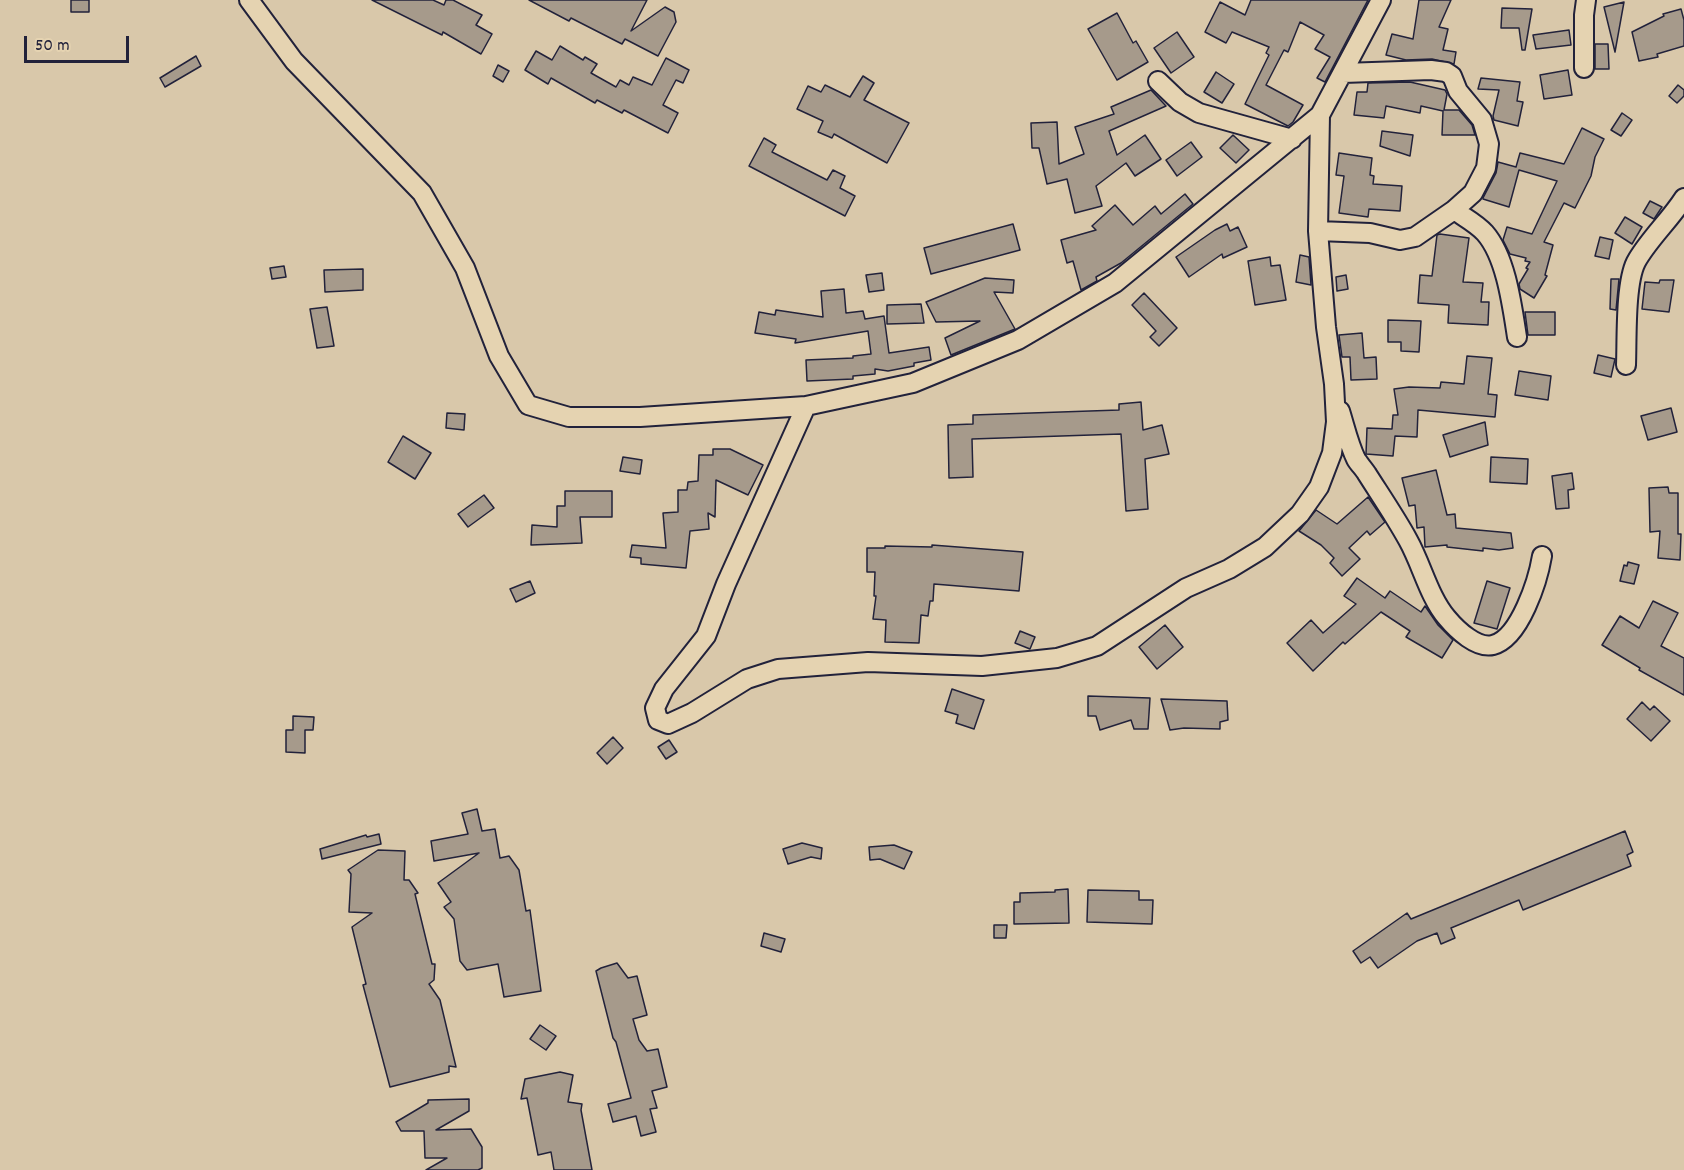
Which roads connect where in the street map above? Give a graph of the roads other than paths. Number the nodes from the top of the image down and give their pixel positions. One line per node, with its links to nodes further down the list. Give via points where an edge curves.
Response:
1 (249, 0): 15 (street, via 294,61 422,193 465,268 499,356 528,405 569,417 640,417)
2 (1381, 0): 5 (street)
3 (1586, 0): 4 (street)
4 (1584, 68)
5 (1342, 73): 7 (street); 10 (street, via 1431,70 1452,76 1458,91 1482,120 1489,144 1486,168 1473,193)
6 (1158, 81): 8 (street, via 1180,102 1199,113)
7 (1320, 115): 8 (street); 11 (street)
8 (1292, 139): 15 (street, via 1115,283 1018,340 914,382)
9 (1684, 198): 13 (street, via 1636,262 1629,299)
10 (1454, 210): 11 (street, via 1415,237 1400,240 1370,233); 12 (street, via 1483,230 1492,242 1512,305)
11 (1318, 231): 14 (street)
12 (1516, 337)
13 (1626, 365)
14 (1335, 398): 15 (street, via 1332,453 1319,487 1300,514 1265,547 1186,588 1097,646 1057,658 982,666 868,662 778,669 747,679 668,724 658,720 655,708 664,689 706,636); 16 (street, via 1356,459 1408,540 1446,618 1464,634 1476,643 1491,646 1501,642 1528,603)
15 (806, 406)
16 (1542, 556)

